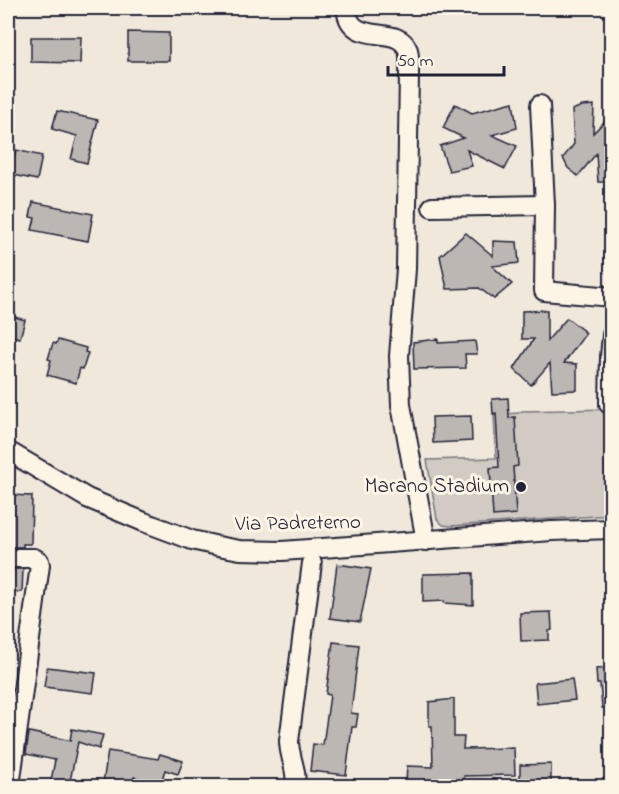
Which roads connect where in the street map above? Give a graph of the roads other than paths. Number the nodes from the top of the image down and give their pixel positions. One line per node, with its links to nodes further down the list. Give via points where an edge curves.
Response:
1 (346, 8): 10 (street, via 353,27 400,40 408,50 400,405)
2 (540, 105): 3 (street)
3 (545, 205): 4 (street); 5 (street, via 544,291)
4 (432, 207)
5 (612, 297)
6 (612, 335): 7 (street)
7 (609, 404)
8 (8, 451): 10 (street, Via Padreterno, via 87,498 192,540 218,546 282,551)
9 (612, 529): 10 (street, Via Padreterno)
10 (426, 541)
11 (8, 558): 13 (street, via 34,558 40,565)
12 (312, 562): 14 (street, via 289,741)
13 (10, 786)
14 (295, 786)

